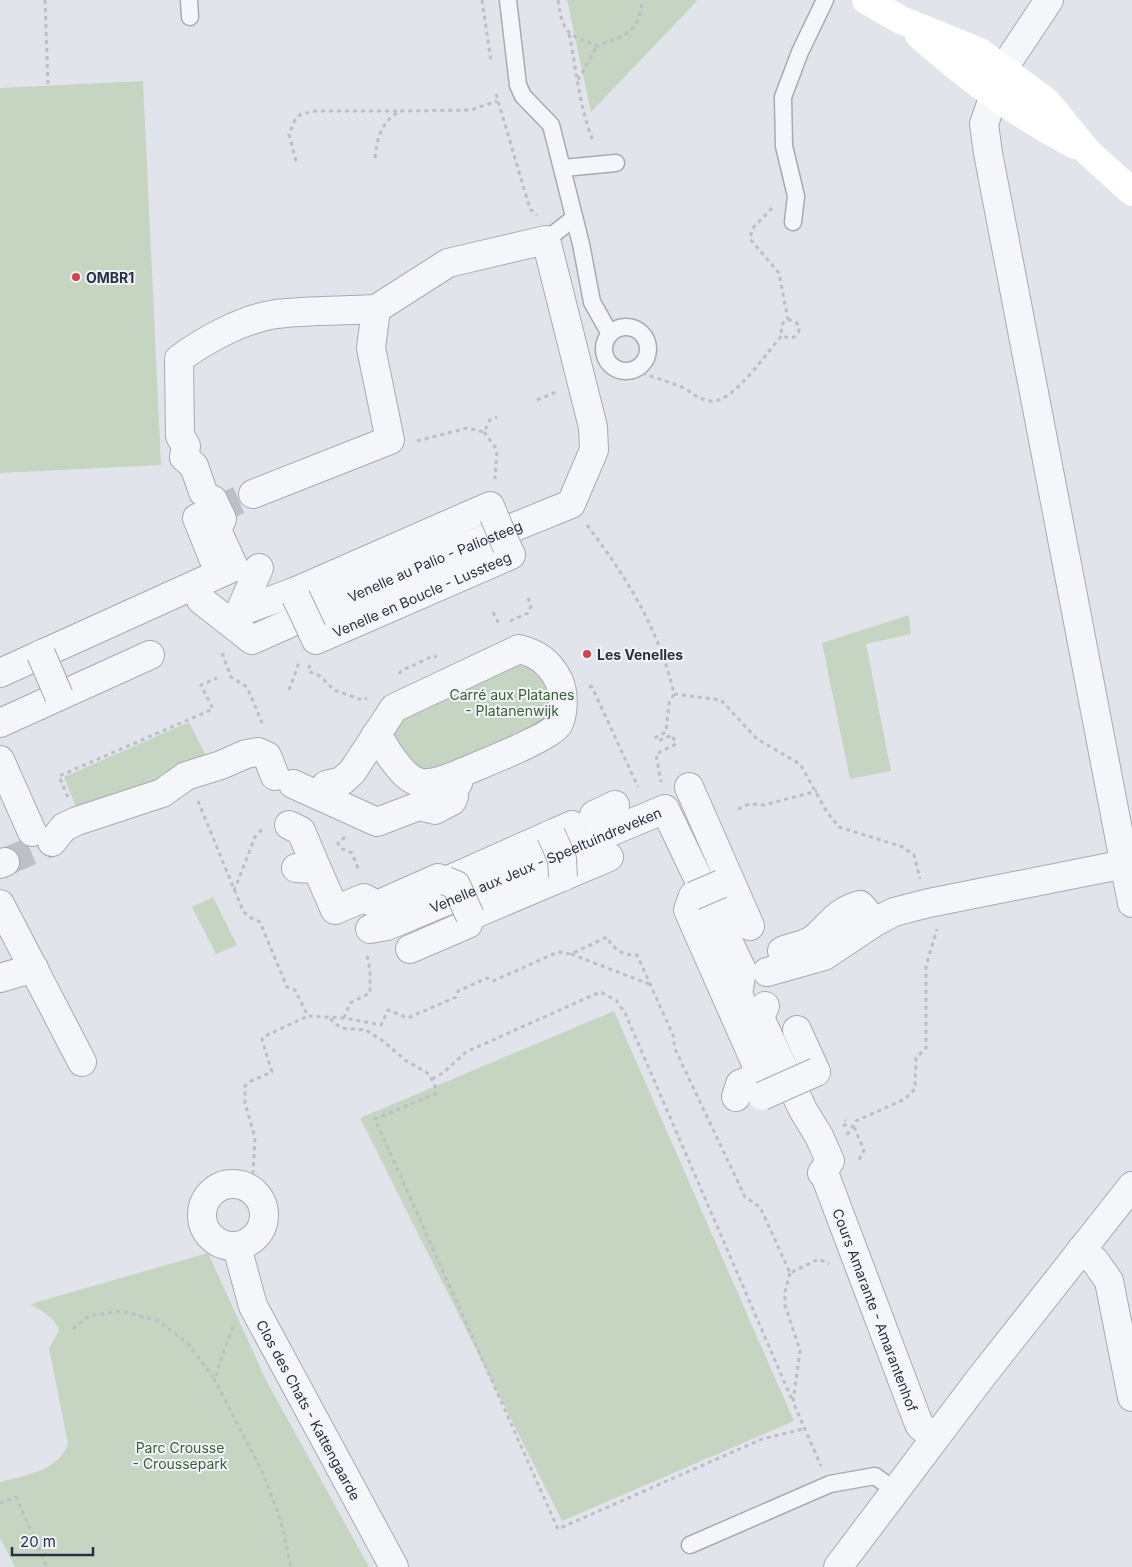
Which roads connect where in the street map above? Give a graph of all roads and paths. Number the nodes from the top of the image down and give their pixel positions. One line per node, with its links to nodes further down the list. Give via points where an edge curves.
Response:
1 (45, 0): 17 (path)
2 (190, 0): 10 (lane)
3 (482, 0): 14 (path)
4 (508, 0): 26 (lane, via 518,85 523,96 551,125)
5 (558, 0): 12 (path, via 561,20)
6 (642, 0): 13 (path, via 641,16 631,32)
7 (825, 0): 28 (lane, via 783,97 784,146)
8 (866, 0): 11 (street)
9 (1049, 0): 15 (street)
10 (190, 17)
11 (901, 20): 15 (street, via 980,52); 19 (street)
12 (569, 34): 13 (path); 16 (path)
13 (597, 46): 16 (path)
14 (491, 65)
15 (1002, 69): 19 (street); 22 (street, via 1047,102)
16 (577, 81): 25 (path, via 587,127)
17 (48, 86)
18 (496, 92): 20 (path)
19 (992, 95): 22 (street, via 1031,122); 75 (street, via 984,124 988,153)
20 (497, 101): 21 (path, via 471,110); 31 (path, via 530,208 542,220)
21 (400, 111): 23 (path, via 393,114 381,129); 24 (path, via 316,111 301,114 289,134)
22 (1087, 151): 27 (street)
23 (375, 158)
24 (296, 161)
25 (609, 164): 26 (lane)
26 (563, 168): 29 (lane)
27 (1132, 192)
28 (796, 196): 30 (lane); 33 (path, via 767,211 752,229 750,239 779,273)
29 (574, 218): 31 (lane); 34 (lane, via 592,302)
30 (793, 222)
31 (546, 240): 32 (street, via 448,263); 42 (street, via 593,427 594,450)
32 (376, 310): 39 (street, via 371,348); 43 (street, via 274,315 204,342 179,359 180,436 186,446 184,457 194,466 211,502 198,518)
33 (788, 320): 35 (path, via 783,324); 35 (path, via 795,321 799,332 789,338)
34 (610, 334): 36 (lane, via 604,350 610,365 617,370); 36 (lane, via 626,327 642,333 648,349 647,358)
35 (783, 334): 36 (path, via 740,384 725,397 714,400 697,398 681,386)
36 (635, 370)
37 (497, 418): 38 (path, via 490,420)
38 (484, 432): 39 (path, via 467,428 402,445); 40 (path, via 497,450)
39 (390, 440): 41 (street)
40 (495, 482)
41 (253, 494)
42 (571, 504): 48 (street, Venelle au Palio - Paliosteeg, via 423,564); 57 (path, via 618,566 646,615 671,678)
43 (241, 589): 45 (street, via 226,589); 48 (street, Venelle en Boucle - Lussteeg); 50 (street); 52 (street)
44 (527, 595): 49 (path, via 531,606 528,613 503,624)
45 (201, 600): 48 (street, Venelle au Palio - Paliosteeg, via 252,640); 56 (street)
46 (493, 612): 47 (path)
47 (500, 626)
48 (303, 628): 48 (street, Venelle en Boucle - Lussteeg, bridge, via 490,506 511,555 316,640); 55 (path, via 300,660); 58 (path, via 311,661 308,671 320,676 334,690)
49 (505, 628)
50 (41, 654): 52 (street); 59 (street, bridge)
51 (150, 655): 59 (street)
52 (0, 672)
53 (217, 678): 63 (path, via 201,685 213,710)
54 (561, 687): 61 (street, via 546,661 519,649 394,708); 65 (street, via 559,724 547,735); 70 (path, via 584,684 592,687)
55 (289, 690)
56 (0, 691)
57 (674, 694): 67 (path, via 721,700 757,739 800,764); 70 (path, via 669,703 666,732 656,737 658,741 672,735 676,744 656,754)
58 (349, 695)
59 (59, 696): 60 (street)
60 (0, 723)
61 (374, 736): 65 (street, via 384,742 388,753 406,776 419,784); 68 (street, via 352,772 342,781 326,785)
62 (0, 760): 64 (street, via 42,837 77,821 162,793)
63 (59, 776)
64 (186, 776): 68 (street, via 258,752 267,756 279,776); 81 (path)
65 (457, 784): 71 (street, via 452,802 435,810 418,806)
66 (689, 787): 80 (street)
67 (816, 791): 69 (path); 85 (path, via 827,812 840,826 887,840 914,855)
68 (321, 796): 71 (street)
69 (738, 809)
70 (658, 813): 88 (street, Venelle aux Jeux - Speeltuindreveken, via 387,926); 95 (street, Venelle aux Jeux - Speeltuindreveken)
71 (377, 822): 77 (path, via 338,843 340,848 352,853)
72 (289, 825): 76 (street, via 301,831)
73 (261, 830): 81 (path, via 255,837)
74 (609, 857): 78 (street)
75 (1125, 864): 83 (street); 85 (street)
76 (317, 869): 79 (street, via 335,910 364,898 377,905 438,878); 82 (street, via 296,868 306,870 323,906 330,910 364,895 379,901)
77 (360, 872)
78 (563, 877): 79 (street, bridge, via 562,859 583,820); 86 (street)
79 (446, 881): 86 (street, bridge, via 456,885)
80 (725, 882): 87 (street); 99 (street, bridge, via 693,896 688,910 761,1075 740,1084 747,1094 816,1072)
81 (233, 891): 96 (path, via 246,915 260,922 287,987 295,990)
82 (393, 895)
83 (1132, 903)
84 (0, 904): 92 (street)
85 (933, 914): 95 (street, via 894,912 824,956); 103 (path, via 926,966 926,1048 916,1058 915,1089 904,1099 856,1121)
86 (470, 916): 89 (street, via 468,924)
87 (750, 926)
88 (370, 929)
89 (410, 950)
90 (571, 954): 94 (path); 94 (path, via 607,937 615,949 637,955); 98 (path, via 558,952 493,981 487,978 458,991 456,997 408,1018 388,1010 381,1025)
91 (368, 966): 98 (path, via 370,993 350,1003)
92 (34, 968): 93 (street); 100 (street)
93 (0, 978)
94 (650, 985): 112 (path, via 702,1109 745,1197 760,1207)
95 (760, 985): 119 (street, Cours Amarante - Amarantenhof, via 760,1018 830,1161 824,1175 917,1419 920,1426)
96 (308, 1016): 97 (path); 106 (path, via 264,1037 262,1040 272,1072 244,1086 254,1138)
97 (330, 1018): 98 (path); 101 (path, via 341,1028 366,1030)
98 (344, 1018)
99 (797, 1030)
100 (82, 1062)
101 (432, 1079): 117 (path, via 443,1074 466,1052 600,992 616,1000 629,1022); 118 (path, via 435,1094 375,1119 558,1529 762,1439)
102 (846, 1121): 104 (path)
103 (854, 1126)
104 (852, 1131)
105 (1131, 1188): 108 (street)
106 (252, 1190): 107 (street, via 259,1198 264,1219 256,1238); 107 (street, via 233,1184 222,1186 210,1194 202,1207 201,1218 209,1236 217,1243)
107 (237, 1247): 113 (street, Clos des Chats - Kattengaarde)
108 (1081, 1250): 116 (street, via 1095,1261 1109,1281); 119 (street)
109 (824, 1256): 110 (path)
110 (819, 1259): 111 (path); 112 (path)
111 (829, 1264)
112 (790, 1273): 117 (path, via 785,1292 786,1305 800,1351)
113 (253, 1306): 115 (path, via 236,1316 217,1374); 126 (street, Clos des Chats - Kattengaarde)
114 (73, 1329): 115 (path, via 89,1316 120,1311 159,1321 189,1345)
115 (213, 1377): 125 (path, via 263,1473 281,1521)
116 (1132, 1397)
117 (793, 1402): 118 (path)
118 (803, 1429): 120 (path)
119 (935, 1437): 121 (street)
120 (830, 1484): 121 (lane, via 876,1476); 123 (lane)
121 (894, 1490): 127 (street)
122 (0, 1503): 124 (path, via 16,1496)
123 (690, 1545)
124 (47, 1567)
125 (291, 1567)
126 (394, 1567)
127 (838, 1567)

